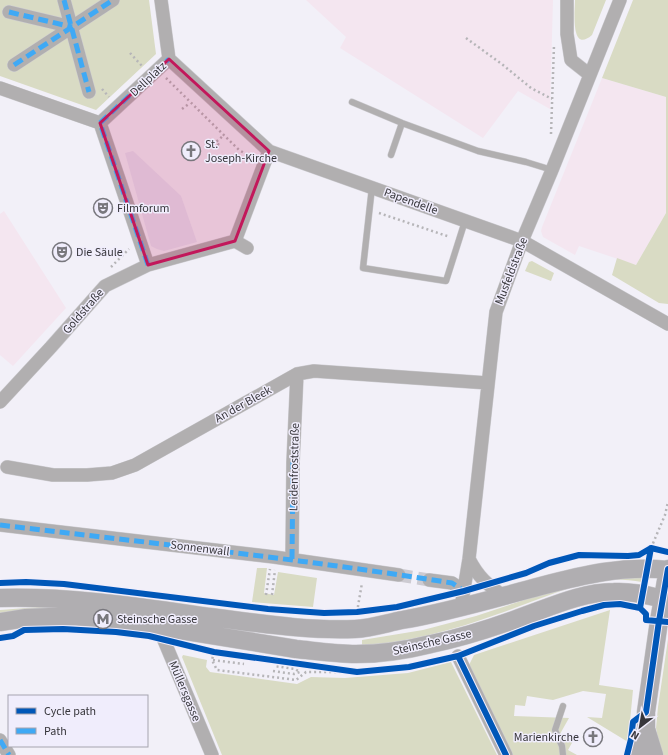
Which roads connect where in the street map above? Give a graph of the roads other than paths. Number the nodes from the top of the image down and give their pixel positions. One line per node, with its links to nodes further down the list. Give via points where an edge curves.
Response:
1 (64, 0): 7 (street)
2 (113, 0): 7 (street)
3 (161, 0): 8 (street, Dellplatz)
4 (568, 0): 10 (street, via 566,34 572,60)
5 (620, 0): 10 (street, Musfeldstraße)
6 (10, 12): 7 (street)
7 (72, 27): 9 (street); 12 (street)
8 (170, 59): 14 (street, Dellplatz); 16 (street, Papendelle)
9 (14, 65)
10 (590, 75): 18 (street, Musfeldstraße)
11 (0, 88): 14 (street)
12 (89, 92)
13 (352, 102): 15 (lane)
14 (100, 123): 24 (street)
15 (402, 123): 17 (lane); 18 (lane, via 478,150)
16 (269, 151): 19 (street, Papendelle); 21 (street)
17 (391, 156)
18 (552, 170): 22 (street, Musfeldstraße)
19 (372, 187): 20 (street, Papendelle); 20 (lane, via 364,268 446,281)
20 (465, 220): 22 (street, Papendelle)
21 (235, 241): 23 (street); 24 (street, Goldstraße)
22 (522, 241): 25 (street, Papendelle); 27 (street, Musfeldstraße, via 496,312)
23 (248, 248)
24 (148, 264): 28 (street, Goldstraße, via 105,286)
25 (668, 324)
26 (297, 374): 27 (street, An der Bleek, via 314,370); 29 (street, An der Bleek, via 134,465 112,473 53,475); 32 (street, Leidenfroststraße)
27 (488, 383): 31 (street, Musfeldstraße)
28 (0, 402)
29 (8, 468)
30 (0, 525): 32 (street, Sonnenwall)
31 (469, 559): 36 (street, via 476,573 486,584); 38 (street, Musfeldstraße)
32 (292, 560): 34 (street, Sonnenwall)
33 (668, 570): 36 (main road, via 628,568 592,573); 39 (main road)
34 (399, 575)
35 (429, 580): 38 (street, via 452,583)
36 (503, 596): 38 (main road)
37 (0, 598): 38 (main road, via 31,597 115,604 266,624 321,628 357,628 419,617)
38 (463, 599)
39 (665, 599): 41 (main road, Steinsche Gasse, via 637,593 595,593 432,644 389,652 356,654 296,648); 44 (main road, via 646,712)
40 (0, 622): 41 (main road, Steinsche Gasse, via 73,616)
41 (158, 626): 47 (street, Müllersgasse)
42 (458, 656): 48 (street)
43 (563, 706): 49 (lane, via 554,730 562,746)
44 (646, 728): 50 (main road); 51 (main road)
45 (0, 740): 46 (street)
46 (9, 755)
47 (212, 755)
48 (506, 755)
49 (563, 755)
50 (640, 755)
51 (654, 755)

